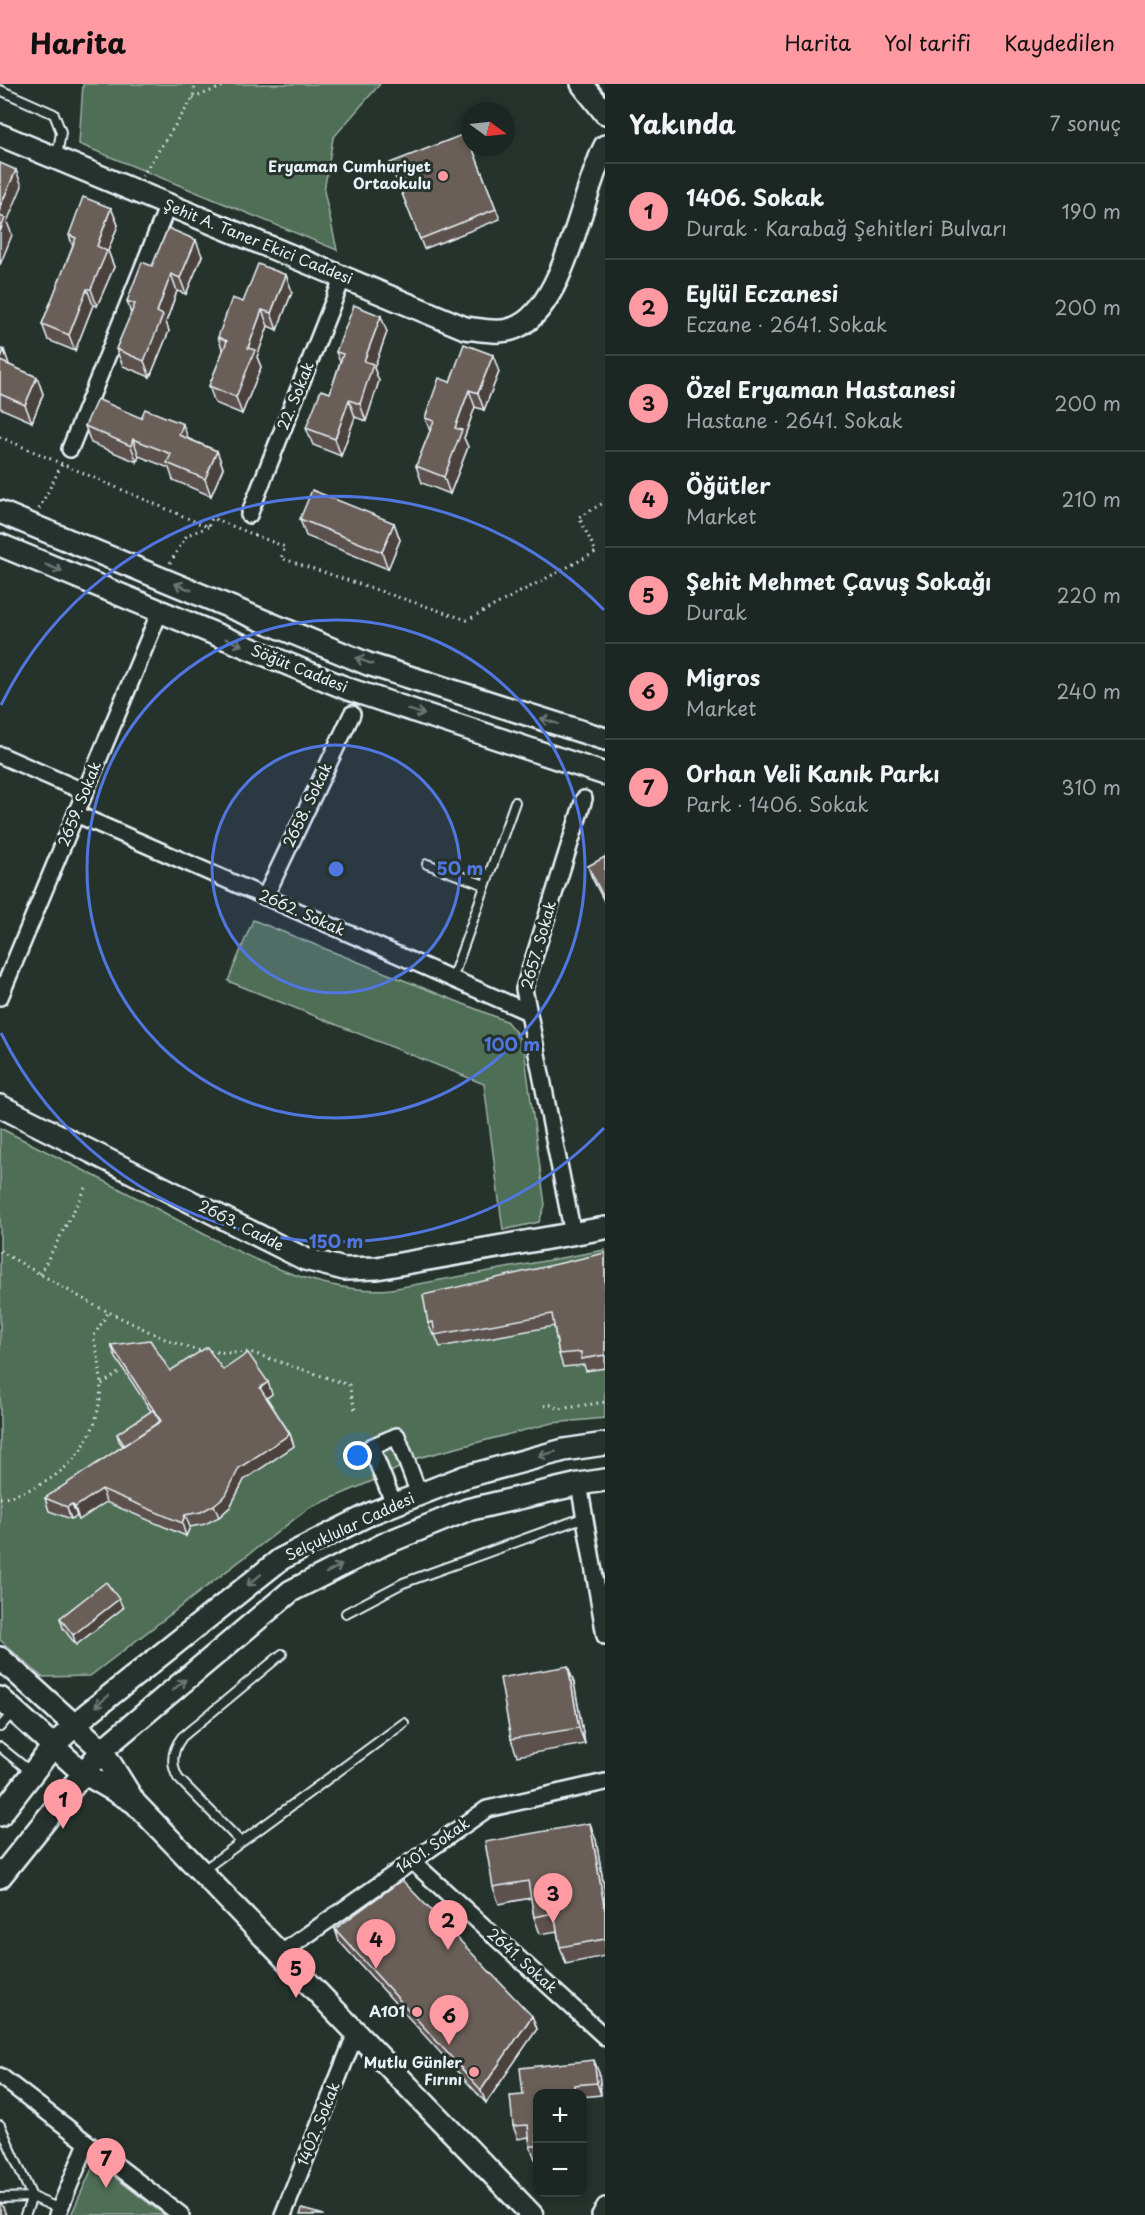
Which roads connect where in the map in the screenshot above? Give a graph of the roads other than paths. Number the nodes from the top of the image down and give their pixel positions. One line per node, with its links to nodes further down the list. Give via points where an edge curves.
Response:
1 (582, 84): 3 (main road)
2 (0, 90): 6 (lane, via 54,114 61,132)
3 (605, 113)
4 (0, 135): 6 (main road, Şehit A. Taner Ekici Caddesi)
5 (605, 146): 8 (main road, Şehit A. Taner Ekici Caddesi, via 551,291 542,306 519,326 505,331 465,328)
6 (57, 159): 7 (main road, Şehit A. Taner Ekici Caddesi)
7 (168, 205): 8 (main road, Şehit A. Taner Ekici Caddesi); 9 (street)
8 (343, 277): 11 (street, 22. Sokak)
9 (70, 449)
10 (0, 512): 15 (main road, Söğüt Caddesi, one-way to 10, via 368,664)
11 (249, 515)
12 (0, 545): 13 (main road, Söğüt Caddesi, one-way to 13)
13 (160, 611): 17 (main road, Söğüt Caddesi, one-way to 17, via 348,689); 18 (street, 2659. Sokak)
14 (352, 714): 24 (street, 2658. Sokak)
15 (605, 739)
16 (0, 755): 18 (street)
17 (605, 774)
18 (85, 792): 21 (street, 2659. Sokak)
19 (584, 799): 27 (street, 2657. Sokak, via 524,989)
20 (515, 802): 23 (lane)
21 (76, 814): 24 (street, 2662. Sokak); 26 (street, 2659. Sokak)
22 (427, 864): 23 (lane)
23 (485, 885): 25 (lane)
24 (265, 897): 25 (street, 2662. Sokak)
25 (452, 979): 27 (street, 2662. Sokak)
26 (0, 997)
27 (528, 1012): 30 (street, 2657. Sokak)
28 (0, 1106): 30 (main road, 2663. Cadde, via 305,1258 344,1269 377,1268)
29 (605, 1228): 30 (main road, 2663. Cadde)
30 (573, 1234)
31 (605, 1444): 34 (main road, Selçuklular Caddesi, one-way to 34, via 542,1456)
32 (605, 1480): 33 (main road, Selçuklular Caddesi)
33 (579, 1484): 36 (street); 47 (main road, Selçuklular Caddesi, one-way to 33, via 291,1591 386,1543 467,1510)
34 (419, 1494): 35 (main road, Selçuklular Caddesi); 35 (street, via 398,1436 371,1447)
35 (394, 1504): 43 (main road, Selçuklular Caddesi, one-way to 43, via 280,1559)
36 (585, 1517): 37 (lane, via 402,1583); 38 (street)
37 (346, 1613)
38 (605, 1636)
39 (282, 1654): 53 (lane, via 182,1737 174,1751 173,1766 178,1778)
40 (0, 1658): 43 (main road)
41 (7, 1704): 44 (lane); 45 (main road)
42 (404, 1723): 53 (lane)
43 (75, 1725): 45 (main road, Selçuklular Caddesi); 47 (main road)
44 (0, 1727)
45 (54, 1745): 48 (main road); 49 (main road, Selçuklular Caddesi)
46 (0, 1747): 49 (lane)
47 (102, 1750): 48 (main road, Selçuklular Caddesi); 51 (main road)
48 (82, 1772): 51 (main road); 56 (main road, Selçuklular Caddesi)
49 (32, 1773): 52 (main road, Selçuklular Caddesi)
50 (605, 1782): 54 (street, 1401. Sokak, via 487,1809)
51 (135, 1803): 55 (main road)
52 (0, 1815)
53 (241, 1842): 55 (lane)
54 (412, 1861): 57 (street, 1401. Sokak); 59 (street, 2641. Sokak)
55 (201, 1871): 57 (main road)
56 (0, 1877)
57 (280, 1954): 58 (main road)
58 (356, 2032): 69 (street, 1402. Sokak); 70 (main road)
59 (605, 2037)
60 (0, 2076): 62 (street)
61 (0, 2125): 63 (lane)
62 (87, 2143): 66 (street); 68 (street)
63 (32, 2197): 64 (lane); 66 (lane); 67 (lane)
64 (0, 2198)
65 (605, 2206): 71 (street)
66 (58, 2212)
67 (25, 2215)
68 (181, 2215)
69 (283, 2215)
70 (532, 2215)
71 (600, 2215)

